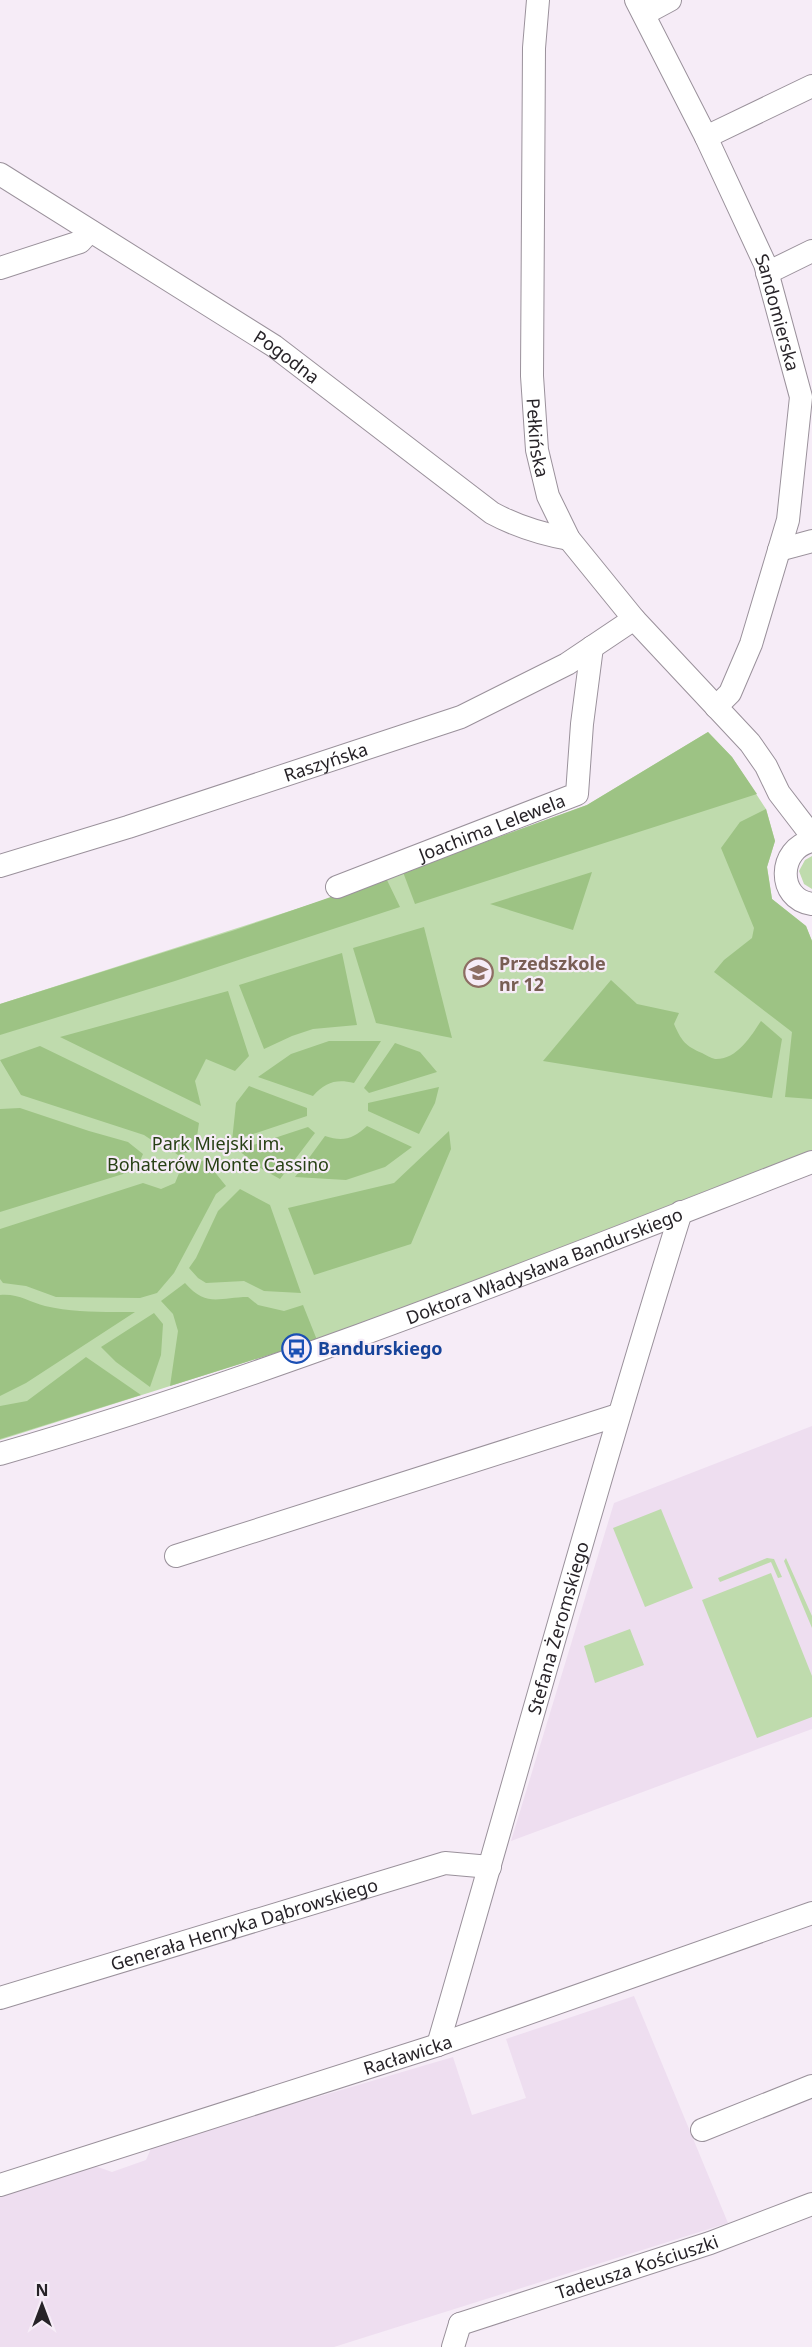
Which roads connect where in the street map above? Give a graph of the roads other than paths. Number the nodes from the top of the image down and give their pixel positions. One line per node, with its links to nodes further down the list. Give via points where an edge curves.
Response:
1 (538, 0): 11 (street, Pełkińska, via 534,61 533,397 537,450 548,496)
2 (670, 0): 3 (street)
3 (640, 7): 5 (street, Sandomierska)
4 (812, 86): 5 (street)
5 (706, 137): 10 (street, Sandomierska)
6 (0, 174): 7 (street, Pogodna)
7 (90, 231): 9 (street, via 80,242); 11 (street, Pogodna, via 274,346 492,513 539,534)
8 (812, 251): 10 (street)
9 (0, 268)
10 (767, 273): 13 (street, Sandomierska, via 801,397 788,520)
11 (569, 539): 14 (street, Pełkińska)
12 (812, 541): 13 (street)
13 (779, 550): 16 (street, Sandomierska, via 751,644 730,693)
14 (634, 619): 15 (street, Raszyńska); 16 (street, Pełkińska)
15 (592, 647): 20 (street, Raszyńska, via 567,664 461,717); 21 (street, Joachima Lelewela, via 577,794)
16 (716, 707): 17 (street, Pełkińska, via 750,743)
17 (779, 793): 18 (street, Pełkińska); 19 (street, Pełkińska)
18 (812, 836)
19 (803, 846): 22 (street, via 785,867 787,885 798,899)
20 (0, 866)
21 (337, 887)
22 (812, 904)
23 (812, 1162): 24 (street, Doktora Władysława Bandurskiego)
24 (681, 1212): 25 (street, Stefana Żeromskiego); 26 (street, Doktora Władysława Bandurskiego, via 328,1348 164,1405)
25 (618, 1415): 27 (street); 28 (street, Stefana Żeromskiego)
26 (0, 1454)
27 (176, 1556)
28 (490, 1867): 30 (street, Generała Henryka Dąbrowskiego, via 445,1863); 31 (street, Stefana Żeromskiego)
29 (812, 1913): 31 (street, Racławicka)
30 (0, 1998)
31 (438, 2045): 34 (street, Racławicka)
32 (812, 2086): 33 (street)
33 (702, 2130)
34 (0, 2186)
35 (812, 2204): 36 (street, Tadeusza Kościuszki, via 710,2243)
36 (460, 2324): 37 (street); 38 (street)
37 (453, 2347)
38 (465, 2347)

